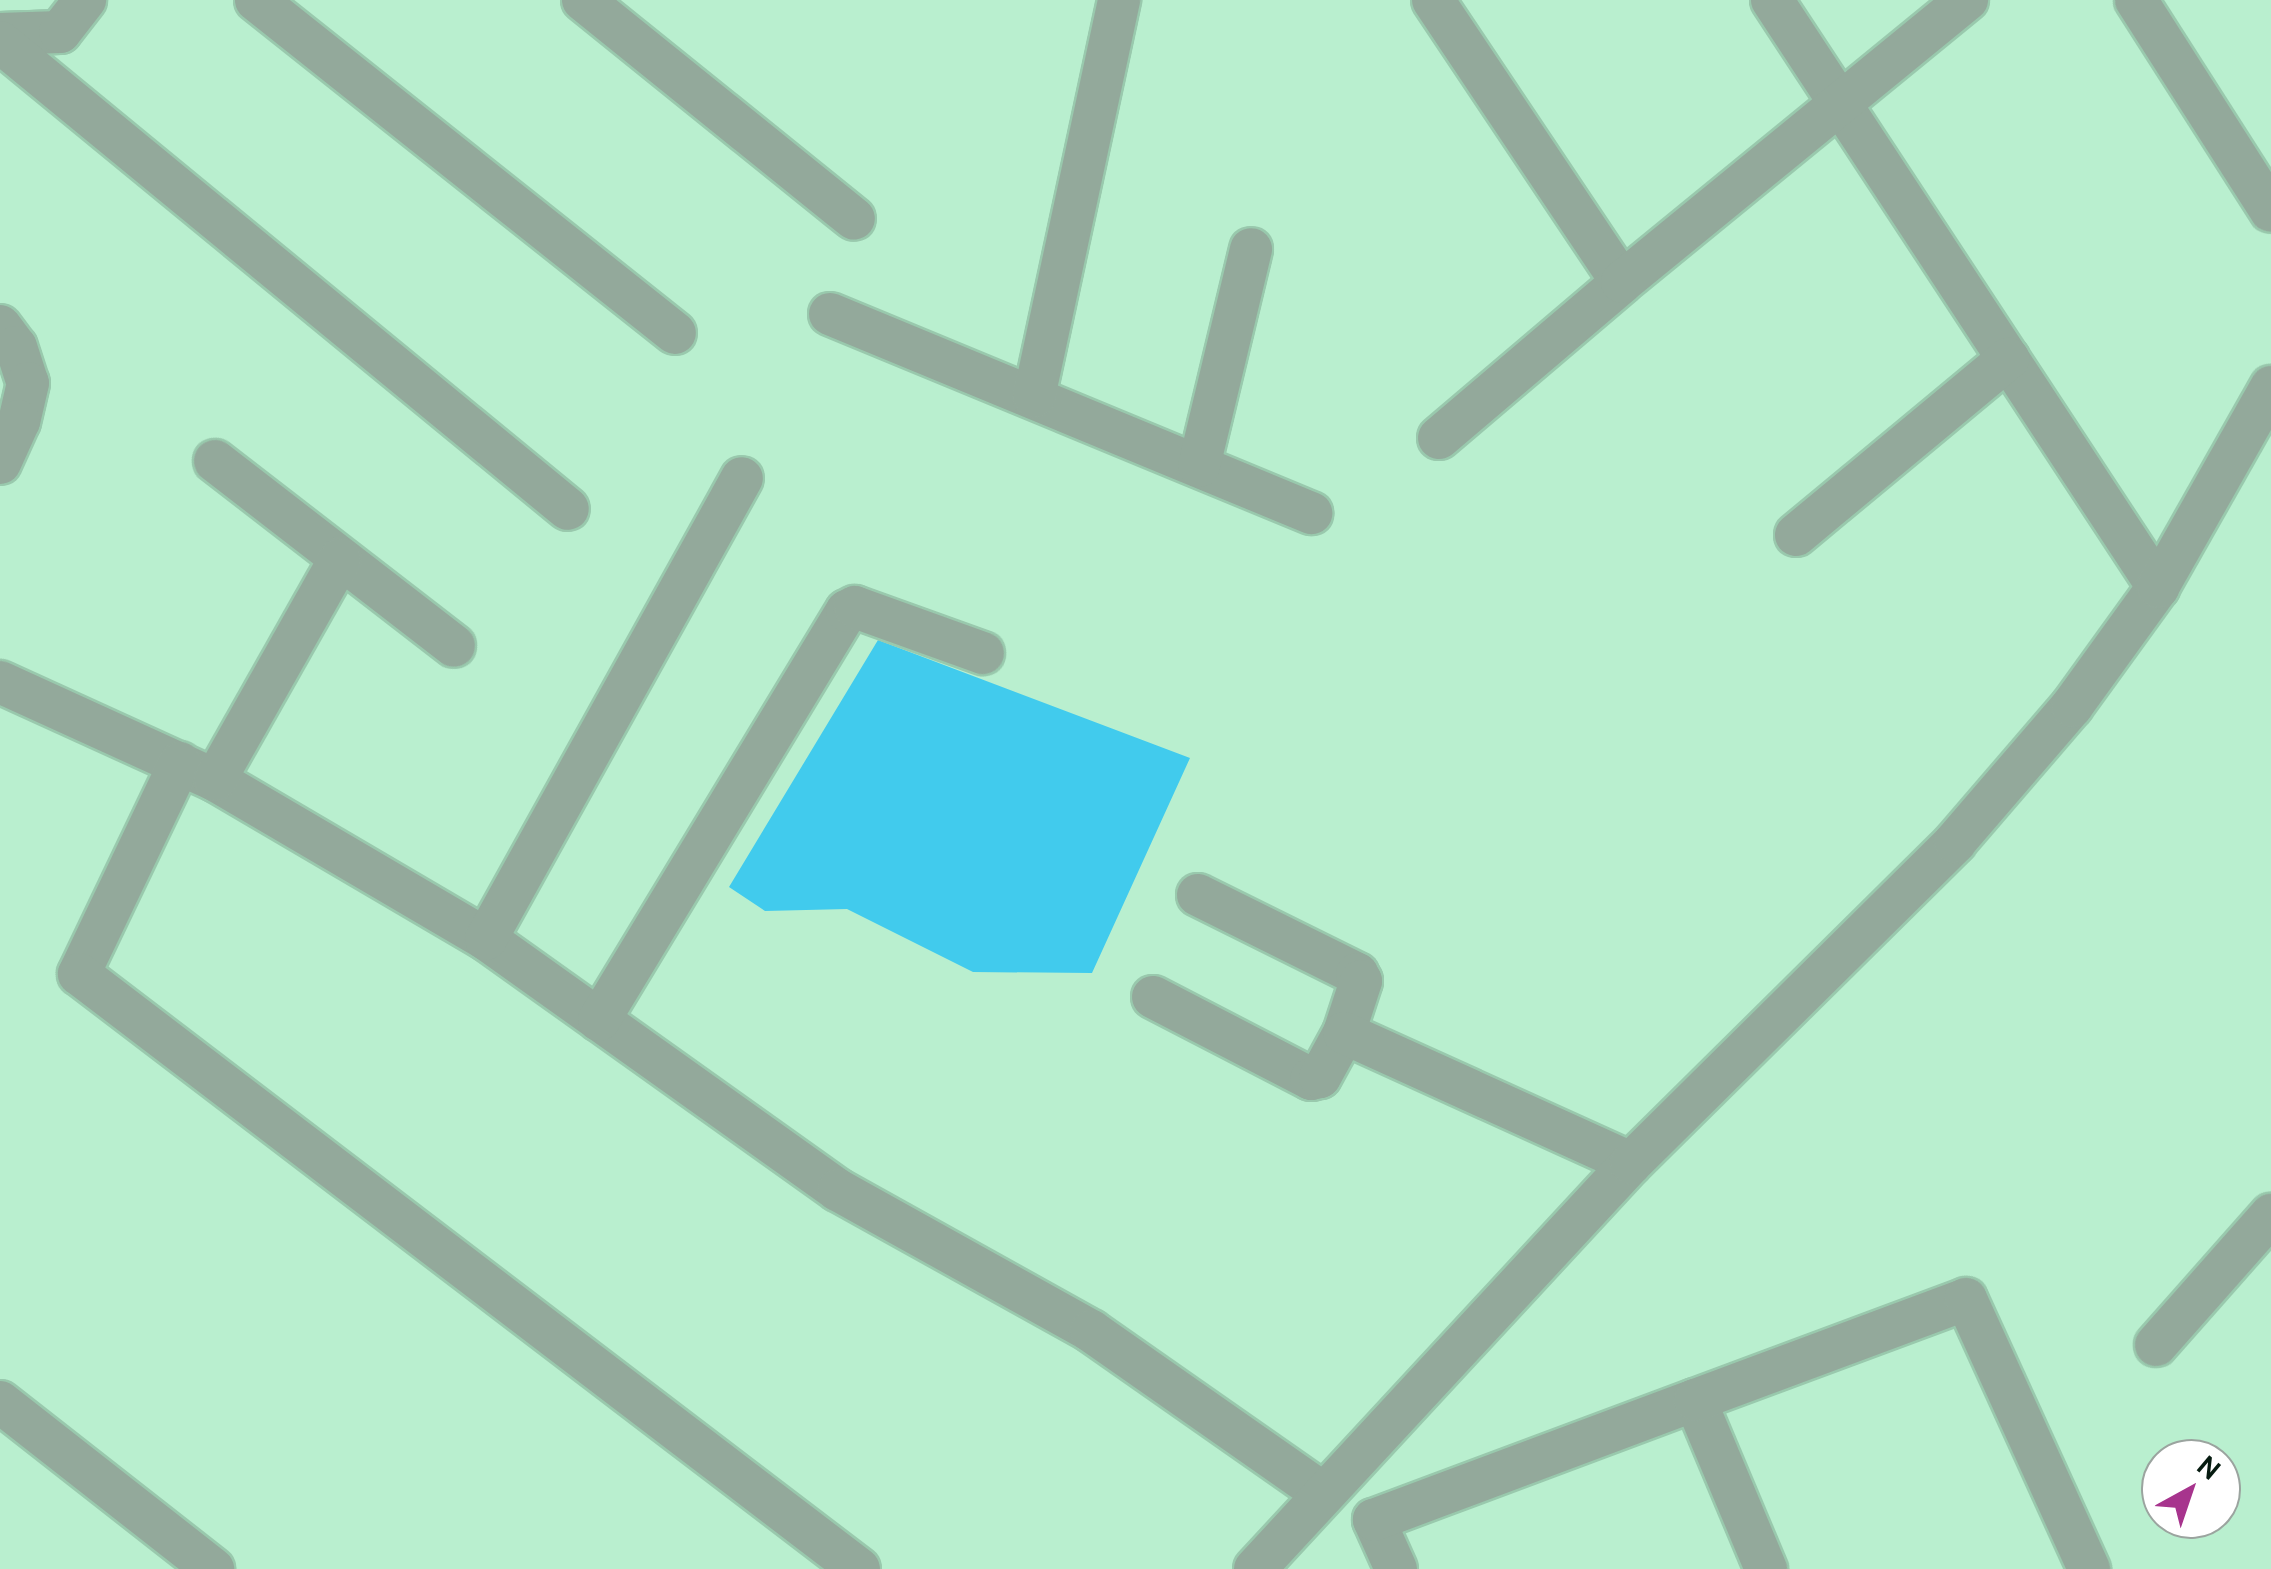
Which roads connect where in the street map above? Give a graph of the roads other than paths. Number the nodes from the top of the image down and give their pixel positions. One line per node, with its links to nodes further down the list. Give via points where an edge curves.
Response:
1 (85, 0): 9 (street, via 60,32)
2 (256, 0): 18 (street)
3 (583, 0): 13 (street)
4 (1119, 0): 21 (street)
5 (1433, 0): 15 (street)
6 (1772, 0): 11 (street)
7 (1967, 0): 11 (street)
8 (2136, 0): 12 (street)
9 (0, 34)
10 (0, 42): 27 (street)
11 (1840, 105): 15 (street); 19 (street)
12 (2271, 211)
13 (854, 219)
14 (1251, 249): 25 (street)
15 (1622, 282): 22 (street)
16 (830, 314): 21 (street)
17 (0, 326): 24 (street, via 16,347 28,383)
18 (675, 332)
19 (2008, 359): 29 (street); 31 (street)
20 (2271, 387): 31 (street)
21 (1034, 397): 25 (street)
22 (1440, 438)
23 (215, 461): 30 (street)
24 (0, 464)
25 (1199, 466): 28 (street)
26 (742, 478): 37 (street)
27 (568, 509)
28 (1312, 512)
29 (1796, 535)
30 (340, 558): 32 (street); 35 (street)
31 (2158, 587): 41 (street, via 2072,706 1955,842)
32 (454, 646)
33 (983, 652): 39 (street, via 856,608 846,612)
34 (0, 682): 35 (street)
35 (198, 772): 37 (street); 49 (street, via 79,974)
36 (1198, 895): 40 (street, via 1357,974)
37 (486, 939): 39 (street)
38 (1153, 997): 40 (street, via 1312,1078 1320,1076)
39 (599, 1020): 46 (street, via 838,1190 1091,1331)
40 (1344, 1033): 41 (street)
41 (1631, 1163): 46 (street)
42 (2271, 1215): 43 (street)
43 (2156, 1345)
44 (1695, 1400): 47 (street); 52 (street); 53 (street, via 1966,1299)
45 (0, 1402): 48 (street)
46 (1330, 1484): 47 (street); 50 (street)
47 (1374, 1520): 51 (street)
48 (213, 1569)
49 (860, 1569)
50 (1255, 1569)
51 (1396, 1569)
52 (1766, 1569)
53 (2090, 1569)

